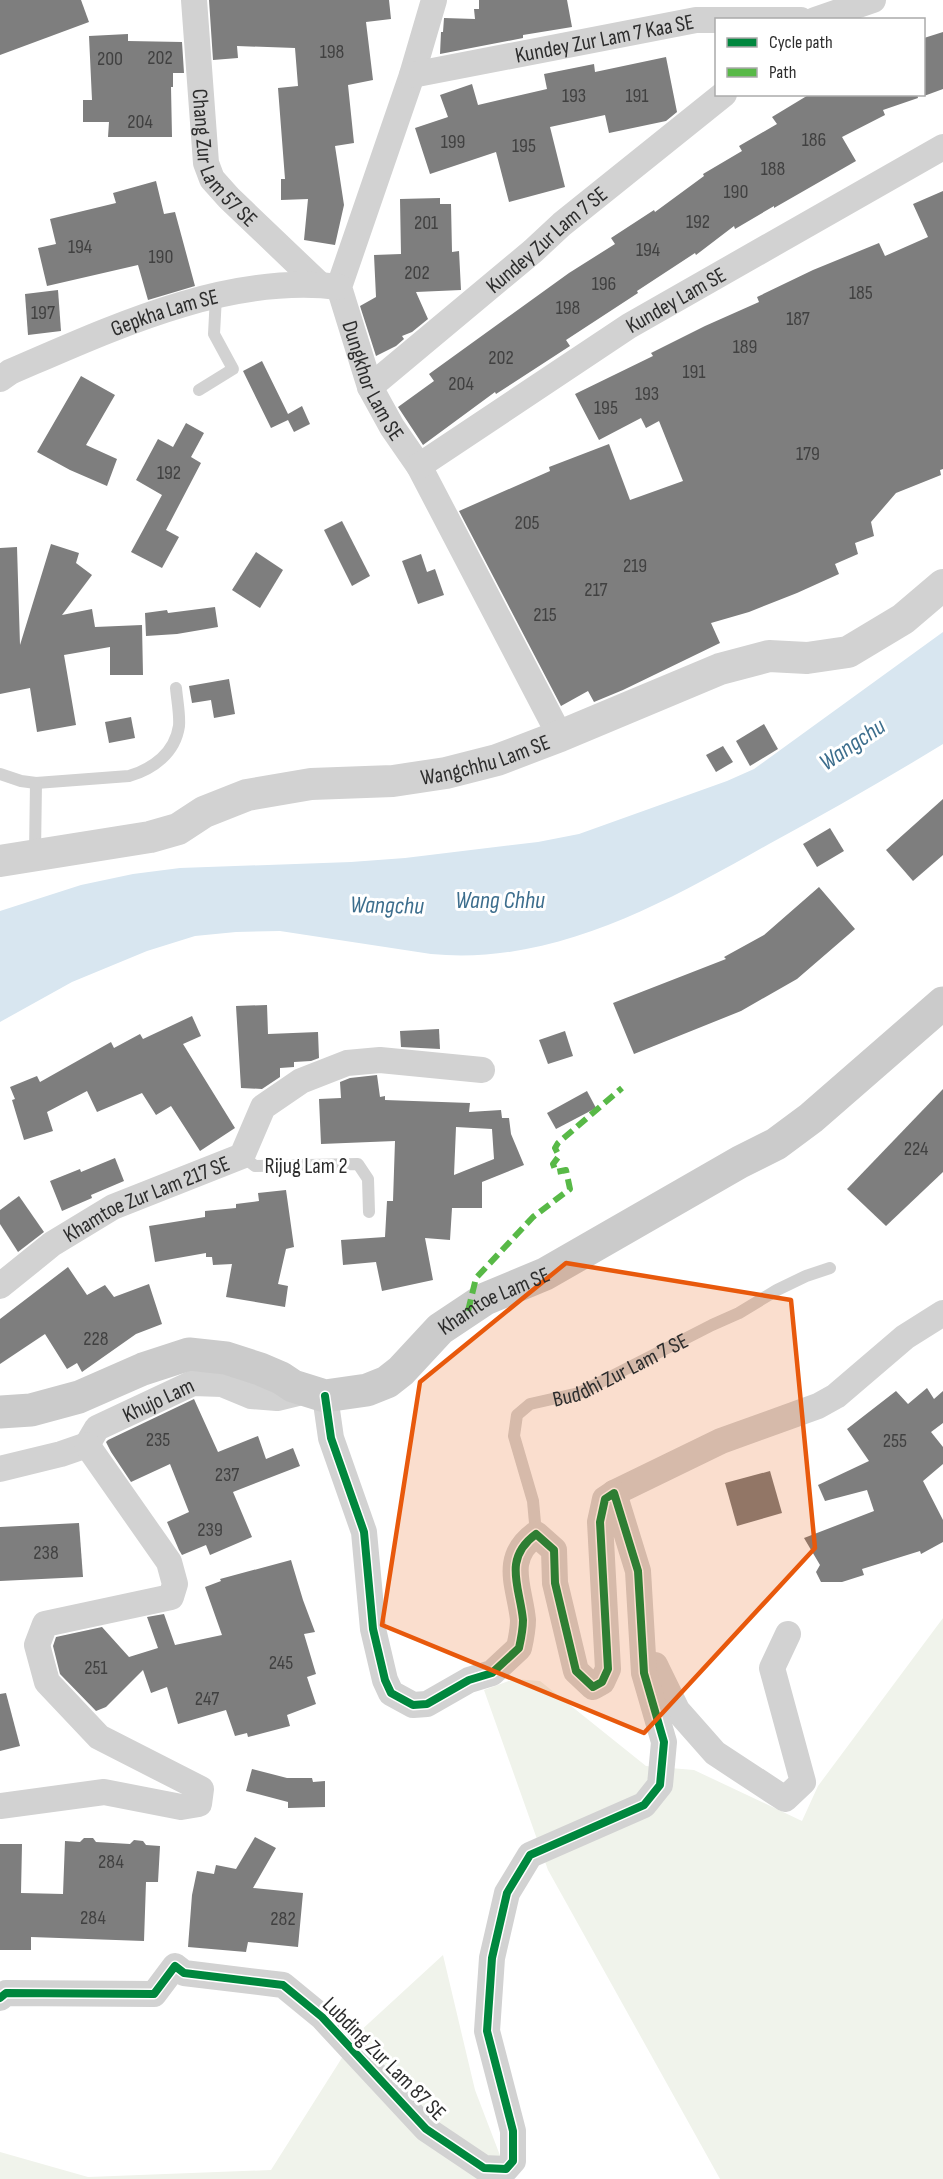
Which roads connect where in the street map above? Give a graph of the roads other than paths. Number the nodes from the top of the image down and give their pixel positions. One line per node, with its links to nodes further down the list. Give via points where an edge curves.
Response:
1 (194, 0): 9 (street, Chang Zur Lam 57 SE, via 206,163 212,179)
2 (434, 0): 6 (street)
3 (873, 0): 4 (street)
4 (821, 18)
5 (715, 19): 6 (street, Kundey Zur Lam 7 Kaa SE)
6 (412, 75): 9 (street)
7 (722, 96): 12 (street, Kundey Zur Lam 7 SE, via 562,224)
8 (943, 147): 14 (street, Kundey Lam SE, via 628,326)
9 (329, 286): 10 (street, Gepkha Lam SE, via 257,289); 12 (street, Dungkhor Lam SE)
10 (216, 296): 11 (street, Gepkha Lam SE, via 128,322); 13 (lane, via 214,334 233,369)
11 (0, 379)
12 (370, 387): 14 (street, Dungkhor Lam SE)
13 (200, 390)
14 (418, 466): 17 (street, Dungkhor Lam SE)
15 (943, 585): 17 (street, Wangchhu Lam SE, via 903,619 848,652 807,658 769,656 720,669)
16 (176, 688): 19 (lane, via 176,737 171,749 157,763 129,776)
17 (560, 736): 20 (street, Wangchhu Lam SE, via 497,760 446,773 393,781 311,784 247,795 204,812 178,829 150,837)
18 (0, 774): 19 (lane)
19 (36, 783): 20 (lane)
20 (35, 855): 21 (street, Wangchhu Lam SE)
21 (0, 861)
22 (943, 1003): 29 (main road, Khamtoe Lam SE, via 776,1144 545,1274 485,1299 440,1329 387,1382 367,1390)
23 (482, 1070): 24 (street, Khamtoe Zur Lam 217 SE, via 380,1060 347,1063 301,1081 263,1107)
24 (242, 1156): 25 (lane, Rijug Lam 2, via 255,1166 358,1164 368,1179); 27 (street, Khamtoe Zur Lam 217 SE, via 113,1207 51,1244)
25 (369, 1212)
26 (830, 1269): 34 (lane, Buddhi Zur Lam 7 SE, via 777,1290 579,1393 530,1404 517,1415 514,1436 533,1501)
27 (0, 1286)
28 (943, 1313): 33 (street, via 905,1337 836,1396 818,1406 721,1441)
29 (317, 1393): 30 (main road, Khamtoe Lam SE, via 226,1358 189,1354 79,1397 31,1410); 31 (street, Khujo Lam, via 277,1398 251,1396 222,1384 193,1383 97,1428); 34 (street, via 364,1532 373,1629 391,1693 413,1705 427,1704 469,1680 492,1673 519,1648 523,1622 514,1570 525,1542)
30 (0, 1412)
31 (87, 1445): 32 (street); 37 (street, via 169,1562 175,1584 171,1597 45,1624 37,1646 47,1682 99,1737 201,1790 199,1804 181,1807 104,1792)
32 (0, 1469)
33 (614, 1493): 34 (street, via 605,1499 600,1522 608,1669 602,1682 593,1687 576,1671 555,1583 554,1550); 36 (street, Lubding Zur Lam 87 SE, via 638,1571)
34 (536, 1534)
35 (788, 1634): 36 (street, via 772,1668 802,1782 785,1799 715,1753 676,1710)
36 (644, 1640): 38 (street, Lubding Zur Lam 87 SE, via 645,1673 664,1742 660,1785 644,1804 530,1856 507,1893 492,1958 487,2031 513,2131 513,2161 506,2169 484,2168 426,2129 322,2018 283,1985 184,1972 175,1966 154,1994 6,1993)
37 (0, 1806)
38 (0, 1998)

